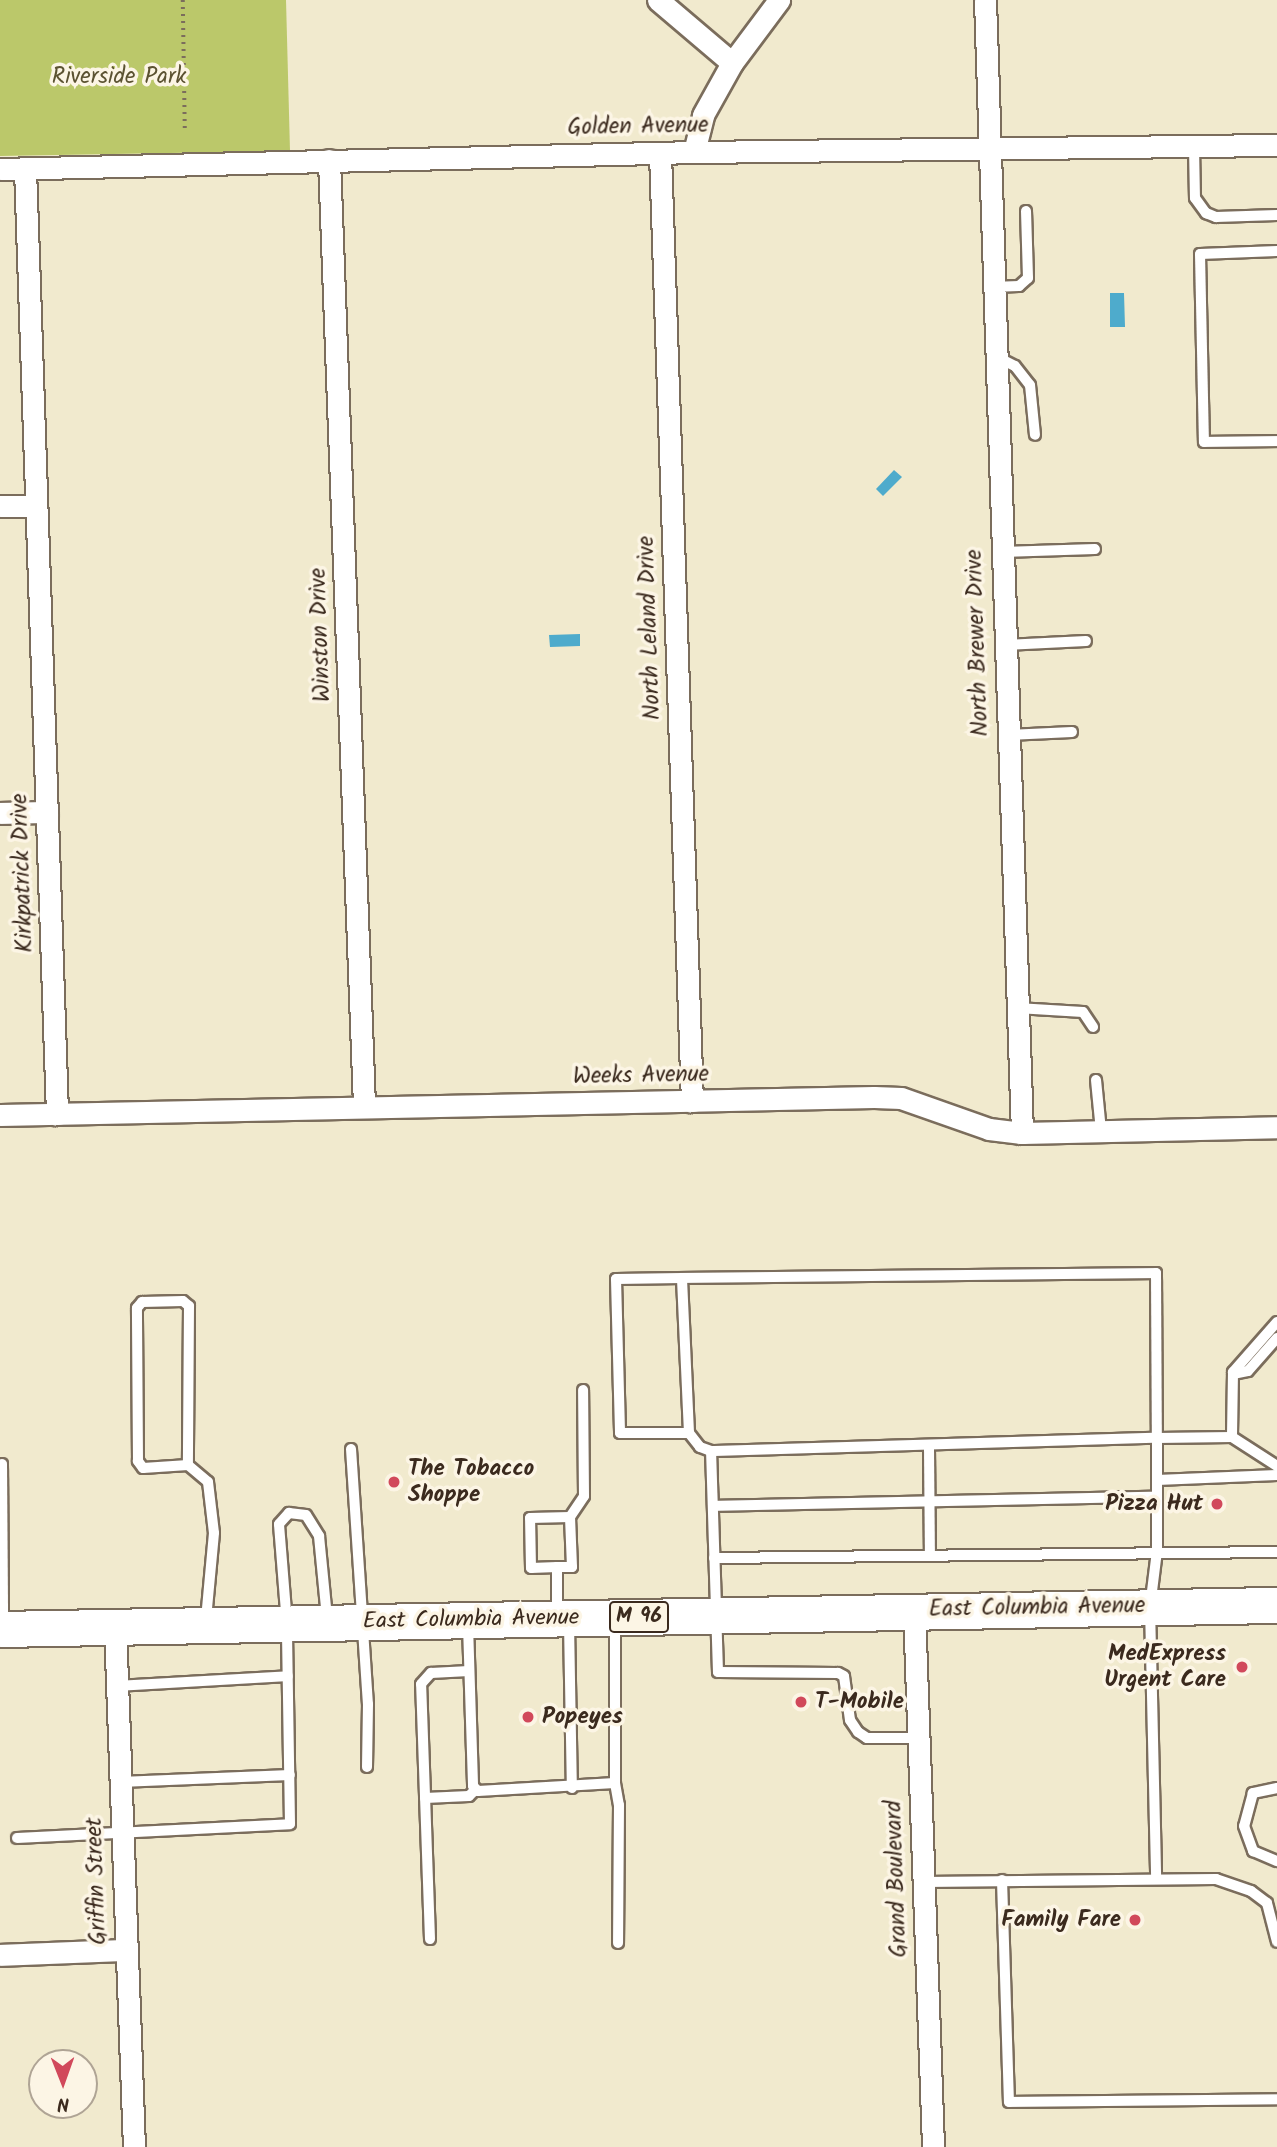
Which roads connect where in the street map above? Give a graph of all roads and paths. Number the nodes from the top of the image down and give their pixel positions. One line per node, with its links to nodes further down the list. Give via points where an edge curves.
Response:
1 (183, 0): 6 (path)
2 (658, 0): 5 (street)
3 (779, 0): 5 (street)
4 (985, 0): 9 (street, North Brewer Drive)
5 (732, 63): 10 (street, via 703,115)
6 (185, 132)
7 (1277, 145): 8 (street, Golden Avenue)
8 (1194, 147): 9 (street, Golden Avenue); 16 (lane, via 1195,198 1206,213)
9 (988, 150): 10 (street, Golden Avenue); 18 (street, North Brewer Drive)
10 (694, 152): 11 (street, Golden Avenue)
11 (660, 153): 12 (street, Golden Avenue); 35 (street, North Leland Drive)
12 (330, 160): 13 (street, Golden Avenue); 36 (street, Winston Drive)
13 (25, 168): 14 (street, Golden Avenue); 23 (street, Kirkpatrick Drive)
14 (0, 169)
15 (1026, 211): 18 (lane, via 1028,278 1019,286)
16 (1277, 215)
17 (1277, 251): 21 (lane, via 1199,254 1204,442)
18 (992, 287): 19 (street, North Brewer Drive)
19 (995, 356): 20 (lane, via 1015,366 1030,385); 25 (street, North Brewer Drive)
20 (1035, 435)
21 (1277, 440)
22 (0, 506): 23 (street)
23 (35, 506): 30 (street, Kirkpatrick Drive)
24 (1095, 549): 25 (lane)
25 (1002, 552): 27 (street, North Brewer Drive)
26 (1086, 641): 27 (lane)
27 (1005, 645): 29 (street, North Brewer Drive)
28 (1072, 732): 29 (lane)
29 (1008, 735): 32 (street, North Brewer Drive)
30 (47, 812): 31 (street); 37 (street, Kirkpatrick Drive)
31 (0, 813)
32 (1017, 1008): 33 (lane, via 1083,1012); 41 (street, North Brewer Drive)
33 (1093, 1027)
34 (1096, 1080): 40 (lane)
35 (692, 1101): 36 (street, Weeks Avenue); 41 (street, Weeks Avenue, via 901,1098 989,1129)
36 (365, 1107): 37 (street, Weeks Avenue)
37 (57, 1114): 38 (street, Weeks Avenue)
38 (0, 1115)
39 (1277, 1127): 40 (street, Weeks Avenue)
40 (1101, 1131): 41 (street, Weeks Avenue)
41 (1022, 1133)
42 (682, 1278): 47 (lane); 47 (lane, via 616,1279 620,1433); 49 (lane, via 1156,1273)
43 (1277, 1323): 45 (lane, via 1251,1346)
44 (1277, 1338): 45 (lane, via 1248,1371)
45 (1233, 1374): 48 (lane)
46 (583, 1390): 61 (lane, via 584,1496)
47 (689, 1433): 52 (lane, via 700,1447)
48 (1232, 1437): 49 (lane); 55 (lane)
49 (1157, 1438): 50 (lane); 57 (lane)
50 (929, 1448): 52 (lane); 59 (lane)
51 (351, 1449): 74 (lane)
52 (711, 1451): 60 (lane)
53 (2, 1464): 78 (lane)
54 (188, 1465): 54 (lane, via 189,1306 183,1301 142,1302 137,1308 138,1461 144,1468); 76 (lane, via 208,1482 212,1520)
55 (1277, 1466)
56 (1277, 1475): 57 (lane)
57 (1157, 1480): 58 (lane)
58 (1157, 1497): 59 (lane); 62 (lane)
59 (930, 1501): 60 (lane); 64 (lane)
60 (713, 1506): 65 (lane)
61 (570, 1517): 66 (lane, via 572,1567); 66 (lane, via 530,1518 531,1568)
62 (1157, 1551): 63 (lane); 64 (lane); 68 (lane)
63 (1277, 1552)
64 (930, 1554): 65 (lane)
65 (714, 1558): 70 (lane)
66 (556, 1567): 72 (lane)
67 (1277, 1605): 68 (main road, East Columbia Avenue / M 96)
68 (1150, 1606): 69 (main road, East Columbia Avenue / M 96); 94 (lane)
69 (914, 1610): 70 (main road, East Columbia Avenue / M 96); 82 (street, Grand Boulevard)
70 (715, 1616): 71 (main road, East Columbia Avenue / M 96); 82 (lane, via 718,1672 838,1673 844,1676 850,1720 858,1732 867,1738)
71 (615, 1617): 72 (main road, East Columbia Avenue / M 96); 86 (lane)
72 (563, 1619): 73 (main road, East Columbia Avenue / M 96); 87 (lane)
73 (467, 1620): 74 (main road, East Columbia Avenue / M 96); 79 (lane)
74 (343, 1623): 75 (main road, East Columbia Avenue / M 96); 75 (lane, via 314,1522 300,1513 289,1513 279,1524); 83 (lane, via 368,1704)
75 (287, 1624): 76 (main road, East Columbia Avenue / M 96); 80 (lane)
76 (206, 1625): 77 (main road, East Columbia Avenue / M 96)
77 (115, 1627): 78 (main road, East Columbia Avenue / M 96); 81 (street, Griffin Street)
78 (2, 1629)
79 (469, 1671): 89 (lane); 90 (lane, via 431,1673 421,1684)
80 (288, 1676): 81 (lane); 84 (lane)
81 (117, 1686): 85 (street, Griffin Street)
82 (919, 1738): 96 (street, Grand Boulevard)
83 (368, 1767)
84 (290, 1775): 85 (lane); 91 (lane, via 290,1824)
85 (120, 1782): 91 (street, Griffin Street)
86 (615, 1783): 87 (lane); 100 (lane, via 620,1805)
87 (572, 1788): 89 (lane)
88 (1277, 1788): 93 (lane, via 1253,1793 1244,1826 1253,1851)
89 (475, 1790): 90 (lane, via 468,1796)
90 (425, 1798): 98 (lane)
91 (122, 1832): 92 (lane); 101 (street, Griffin Street)
92 (17, 1838)
93 (1277, 1861)
94 (1156, 1877): 95 (lane); 97 (lane, via 1216,1879 1251,1891)
95 (1002, 1880): 96 (lane); 103 (lane, via 1009,2102)
96 (924, 1882): 105 (street, Grand Boulevard)
97 (1274, 1911): 99 (lane)
98 (430, 1939)
99 (1277, 1942)
100 (618, 1944)
101 (125, 1950): 102 (street); 104 (street, Griffin Street)
102 (0, 1955)
103 (1277, 2099)
104 (133, 2140)
105 (933, 2147)

